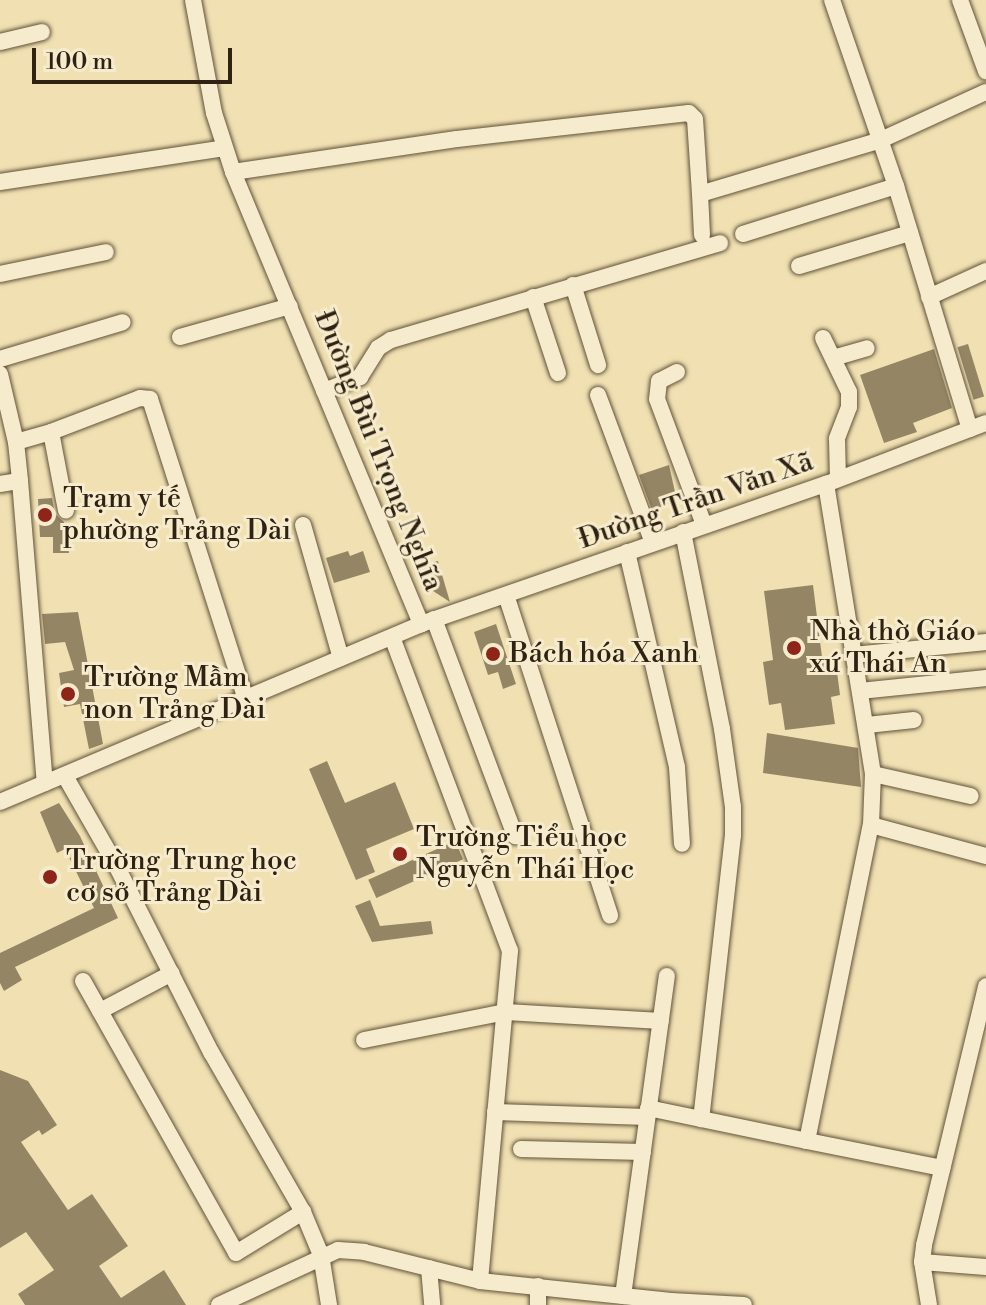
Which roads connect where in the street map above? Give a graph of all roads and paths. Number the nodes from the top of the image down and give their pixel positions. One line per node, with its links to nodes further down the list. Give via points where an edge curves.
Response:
1 (193, 0): 9 (street, Đường Bùi Trọng Nghĩa)
2 (832, 0): 8 (street)
3 (960, 0): 6 (street)
4 (42, 32): 5 (street)
5 (0, 42)
6 (986, 71)
7 (986, 92): 8 (street)
8 (881, 140): 12 (street); 13 (street)
9 (224, 148): 10 (street, Đường Bùi Trọng Nghĩa); 11 (street)
10 (233, 172): 13 (street, via 689,113 695,119); 25 (street, Đường Bùi Trọng Nghĩa)
11 (0, 182)
12 (896, 186): 14 (street); 15 (street)
13 (700, 194): 16 (street)
14 (910, 233): 19 (street); 24 (street)
15 (743, 234)
16 (702, 235)
17 (720, 243): 22 (street)
18 (106, 252): 21 (street)
19 (799, 266)
20 (986, 271): 24 (street)
21 (0, 274)
22 (573, 285): 23 (street); 32 (street)
23 (533, 297): 34 (street); 36 (street, via 391,340 378,348 360,377)
24 (929, 297): 38 (street)
25 (290, 306): 27 (street); 36 (street, Đường Bùi Trọng Nghĩa)
26 (123, 322): 31 (street)
27 (180, 337)
28 (823, 338): 30 (street)
29 (867, 348): 30 (street)
30 (833, 358): 42 (street, via 849,392 849,407 837,439)
31 (0, 359)
32 (598, 365)
33 (677, 372): 46 (street, via 659,381 657,399)
34 (558, 373)
35 (0, 374): 40 (street)
36 (324, 391): 51 (street, Đường Bùi Trọng Nghĩa)
37 (598, 395): 48 (street)
38 (978, 426): 42 (street, Đường Trần Văn Xã)
39 (51, 432): 40 (street); 44 (street); 58 (street, via 140,398 150,399)
40 (16, 442): 41 (street)
41 (20, 481): 43 (street); 63 (street)
42 (832, 482): 46 (street, Đường Trần Văn Xã); 54 (street)
43 (0, 484)
44 (66, 511)
45 (303, 525): 55 (street)
46 (704, 525): 47 (street, Đường Trần Văn Xã)
47 (683, 532): 48 (street, Đường Trần Văn Xã); 81 (street, via 733,807)
48 (653, 543): 49 (street, Đường Trần Văn Xã)
49 (627, 552): 50 (street, Đường Trần Văn Xã); 68 (street, via 675,758)
50 (506, 595): 51 (street, Đường Trần Văn Xã); 70 (street)
51 (428, 622): 52 (street, Đường Bùi Trọng Nghĩa); 67 (street)
52 (392, 637): 55 (street, Đường Bùi Trọng Nghĩa); 76 (street, via 505,933 510,951)
53 (986, 642): 54 (street)
54 (853, 655): 57 (street)
55 (341, 658): 58 (street, Đường Bùi Trọng Nghĩa)
56 (986, 678): 57 (street)
57 (860, 691): 60 (street)
58 (246, 700): 62 (street, Đường Bùi Trọng Nghĩa)
59 (914, 720): 60 (street)
60 (867, 725): 61 (street)
61 (873, 774): 64 (street); 66 (street)
62 (65, 776): 63 (street, Đường Bùi Trọng Nghĩa); 71 (street)
63 (45, 783): 65 (street, Đường Bùi Trọng Nghĩa)
64 (971, 796)
65 (0, 802)
66 (871, 825): 69 (street); 82 (street)
67 (515, 836)
68 (682, 844)
69 (986, 856)
70 (610, 916)
71 (172, 973): 75 (street); 86 (street)
72 (667, 976): 77 (street)
73 (83, 981): 75 (street)
74 (986, 986): 85 (street)
75 (100, 1011): 86 (street, via 236,1253)
76 (506, 1012): 77 (street); 78 (street); 79 (street)
77 (661, 1021): 80 (street)
78 (364, 1040)
79 (495, 1112): 80 (street); 91 (street)
80 (647, 1113): 81 (street); 84 (street)
81 (701, 1119): 82 (street)
82 (807, 1141): 85 (street)
83 (521, 1149): 84 (street)
84 (643, 1152): 93 (street)
85 (942, 1168): 88 (street)
86 (303, 1212): 87 (street)
87 (321, 1255): 90 (street, via 364,1252); 95 (street); 96 (street)
88 (922, 1262): 89 (street); 94 (street)
89 (986, 1267)
90 (429, 1268): 91 (street); 97 (street)
91 (480, 1281): 92 (street)
92 (538, 1286): 93 (street); 98 (street)
93 (623, 1296): 99 (street)
94 (924, 1304)
95 (219, 1305)
96 (329, 1305)
97 (432, 1305)
98 (538, 1305)
99 (744, 1305)

